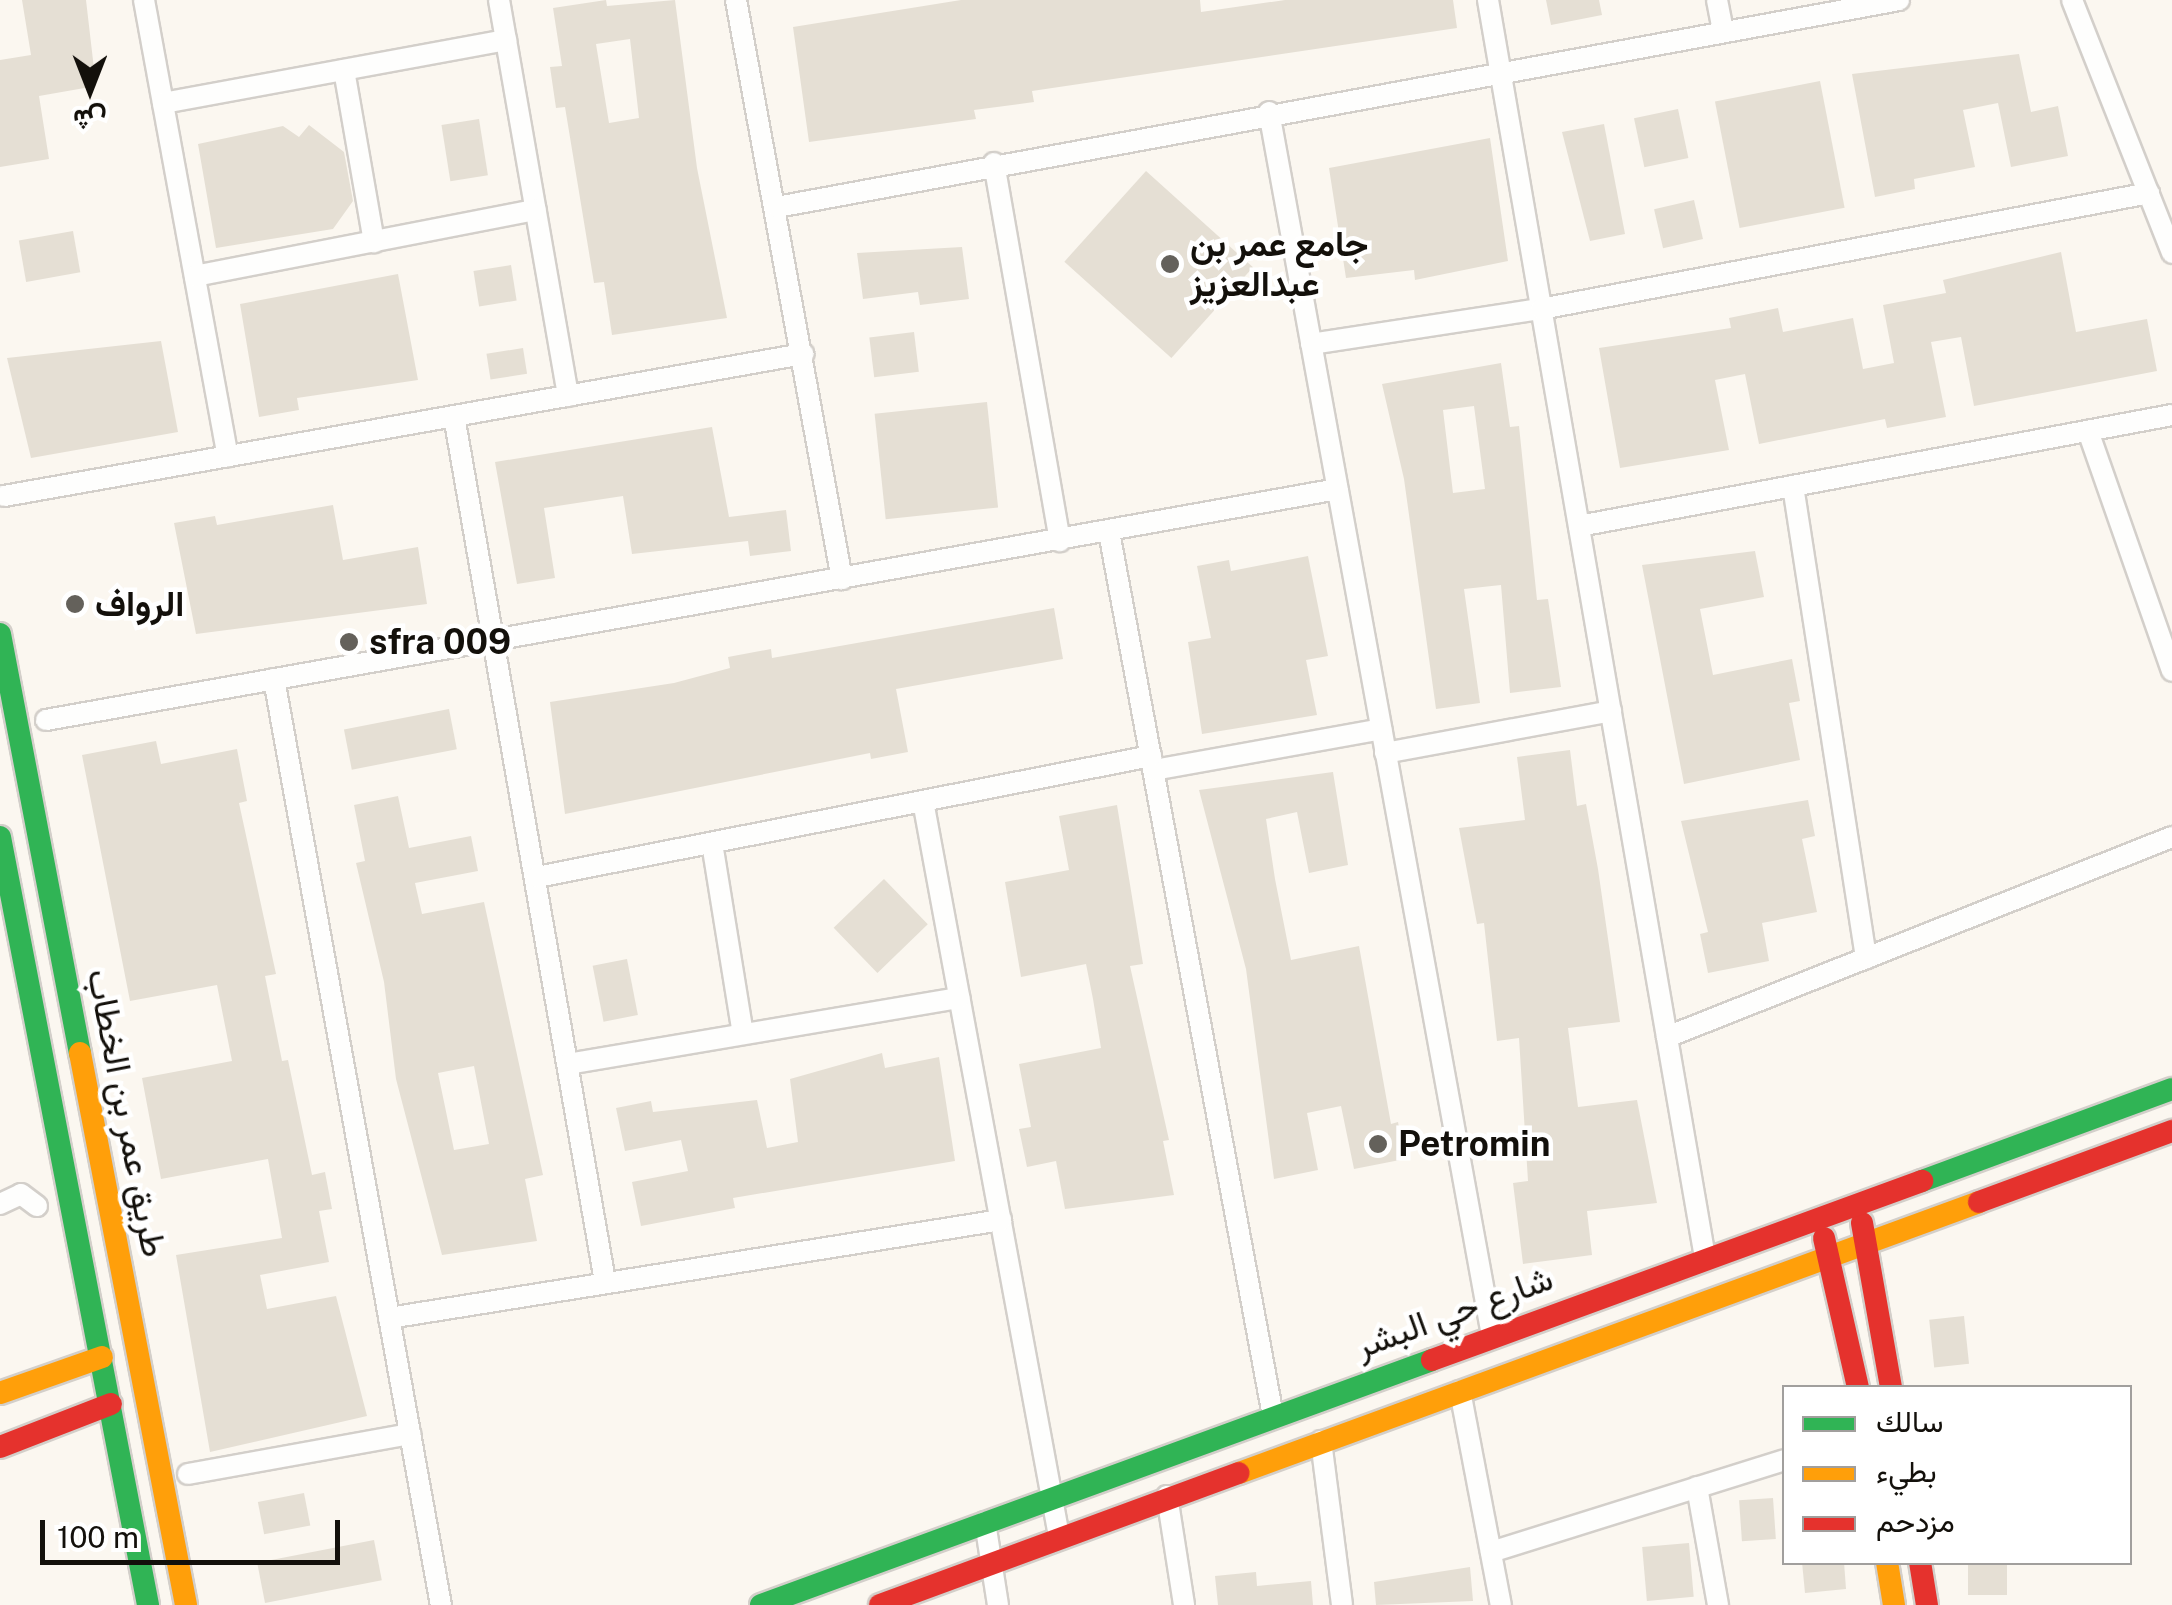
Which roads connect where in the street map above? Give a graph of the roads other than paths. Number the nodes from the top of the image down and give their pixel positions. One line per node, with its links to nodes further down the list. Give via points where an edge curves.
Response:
1 (144, 0): 12 (street)
2 (499, 0): 9 (street)
3 (736, 0): 16 (street)
4 (1488, 0): 11 (street)
5 (1717, 0): 8 (street)
6 (1899, 0): 8 (street)
7 (2072, 0): 15 (street)
8 (1722, 31): 11 (street)
9 (506, 40): 10 (street); 17 (street)
10 (344, 70): 12 (street); 18 (street)
11 (1502, 70): 13 (street); 21 (street)
12 (163, 103): 20 (street)
13 (1269, 112): 14 (street); 22 (street)
14 (994, 163): 16 (street); 34 (street)
15 (2148, 193): 19 (street); 21 (street)
16 (777, 207): 23 (street)
17 (536, 210): 18 (street); 24 (street)
18 (374, 242): 20 (street)
19 (2172, 252)
20 (195, 276): 28 (street)
21 (1541, 308): 22 (street); 32 (street)
22 (1311, 344): 30 (street)
23 (803, 354): 24 (street); 35 (street)
24 (568, 396): 26 (street)
25 (2172, 415): 27 (street)
26 (454, 416): 28 (street); 37 (street)
27 (2088, 431): 29 (street); 38 (street)
28 (228, 456): 31 (street)
29 (1793, 486): 32 (street); 50 (street)
30 (1338, 489): 33 (street); 42 (street)
31 (4, 496)
32 (1579, 526): 40 (street)
33 (1109, 532): 34 (street); 44 (street)
34 (1060, 540): 35 (street)
35 (842, 579): 37 (street)
36 (0, 634): 90 (street, طريق عمر بن الخطاب)
37 (497, 640): 39 (street); 49 (street)
38 (2172, 670)
39 (274, 680): 41 (street); 66 (street)
40 (1610, 711): 43 (street); 53 (street)
41 (46, 720)
42 (1381, 729): 43 (street); 44 (street)
43 (1386, 753): 67 (street)
44 (1153, 763): 45 (street); 74 (street)
45 (923, 801): 48 (street); 51 (street)
46 (0, 837): 68 (street, طريق عمر بن الخطاب)
47 (2172, 837): 50 (street)
48 (712, 842): 49 (street); 52 (street)
49 (537, 877): 54 (street)
50 (1866, 958): 53 (street)
51 (960, 998): 52 (street); 61 (street)
52 (743, 1034): 54 (street)
53 (1667, 1037): 63 (street)
54 (568, 1064): 65 (street)
55 (2172, 1088): 58 (street, شارع حي البشر)
56 (2172, 1130): 62 (street)
57 (29, 1200): 59 (street)
58 (1856, 1202): 60 (street, شارع حي البشر); 62 (street)
59 (0, 1204)
60 (1818, 1216): 63 (street, شارع حي البشر); 64 (street)
61 (1001, 1220): 65 (street); 82 (street)
62 (1867, 1243): 64 (street); 70 (street)
63 (1705, 1258): 67 (street, شارع حي البشر)
64 (1830, 1258): 69 (street); 71 (street)
65 (604, 1281): 66 (street)
66 (389, 1318): 75 (street)
67 (1492, 1336): 74 (street, شارع حي البشر)
68 (102, 1357): 72 (street); 73 (street, طريق عمر بن الخطاب)
69 (1857, 1385)
70 (1891, 1385)
71 (1460, 1391): 76 (street); 85 (street)
72 (0, 1393)
73 (111, 1404): 77 (street); 89 (street, طريق عمر بن الخطاب)
74 (1273, 1416): 82 (street, شارع حي البشر)
75 (410, 1434): 79 (street); 91 (street)
76 (1321, 1441): 81 (street); 96 (street)
77 (0, 1447)
78 (1782, 1461): 80 (street)
79 (188, 1474)
80 (1697, 1487): 85 (street); 98 (street)
81 (1167, 1496): 84 (street); 95 (street)
82 (1052, 1498): 83 (street, شارع حي البشر); 84 (street)
83 (985, 1522): 86 (street); 92 (street, شارع حي البشر)
84 (1059, 1536): 86 (street)
85 (1490, 1552): 97 (street)
86 (992, 1561): 93 (street); 94 (street)
87 (1888, 1565): 99 (street)
88 (1920, 1565): 100 (street)
89 (147, 1604)
90 (186, 1605)
91 (441, 1605)
92 (762, 1605)
93 (880, 1605)
94 (998, 1605)
95 (1184, 1605)
96 (1342, 1605)
97 (1500, 1605)
98 (1718, 1605)
99 (1894, 1605)
100 (1926, 1605)

